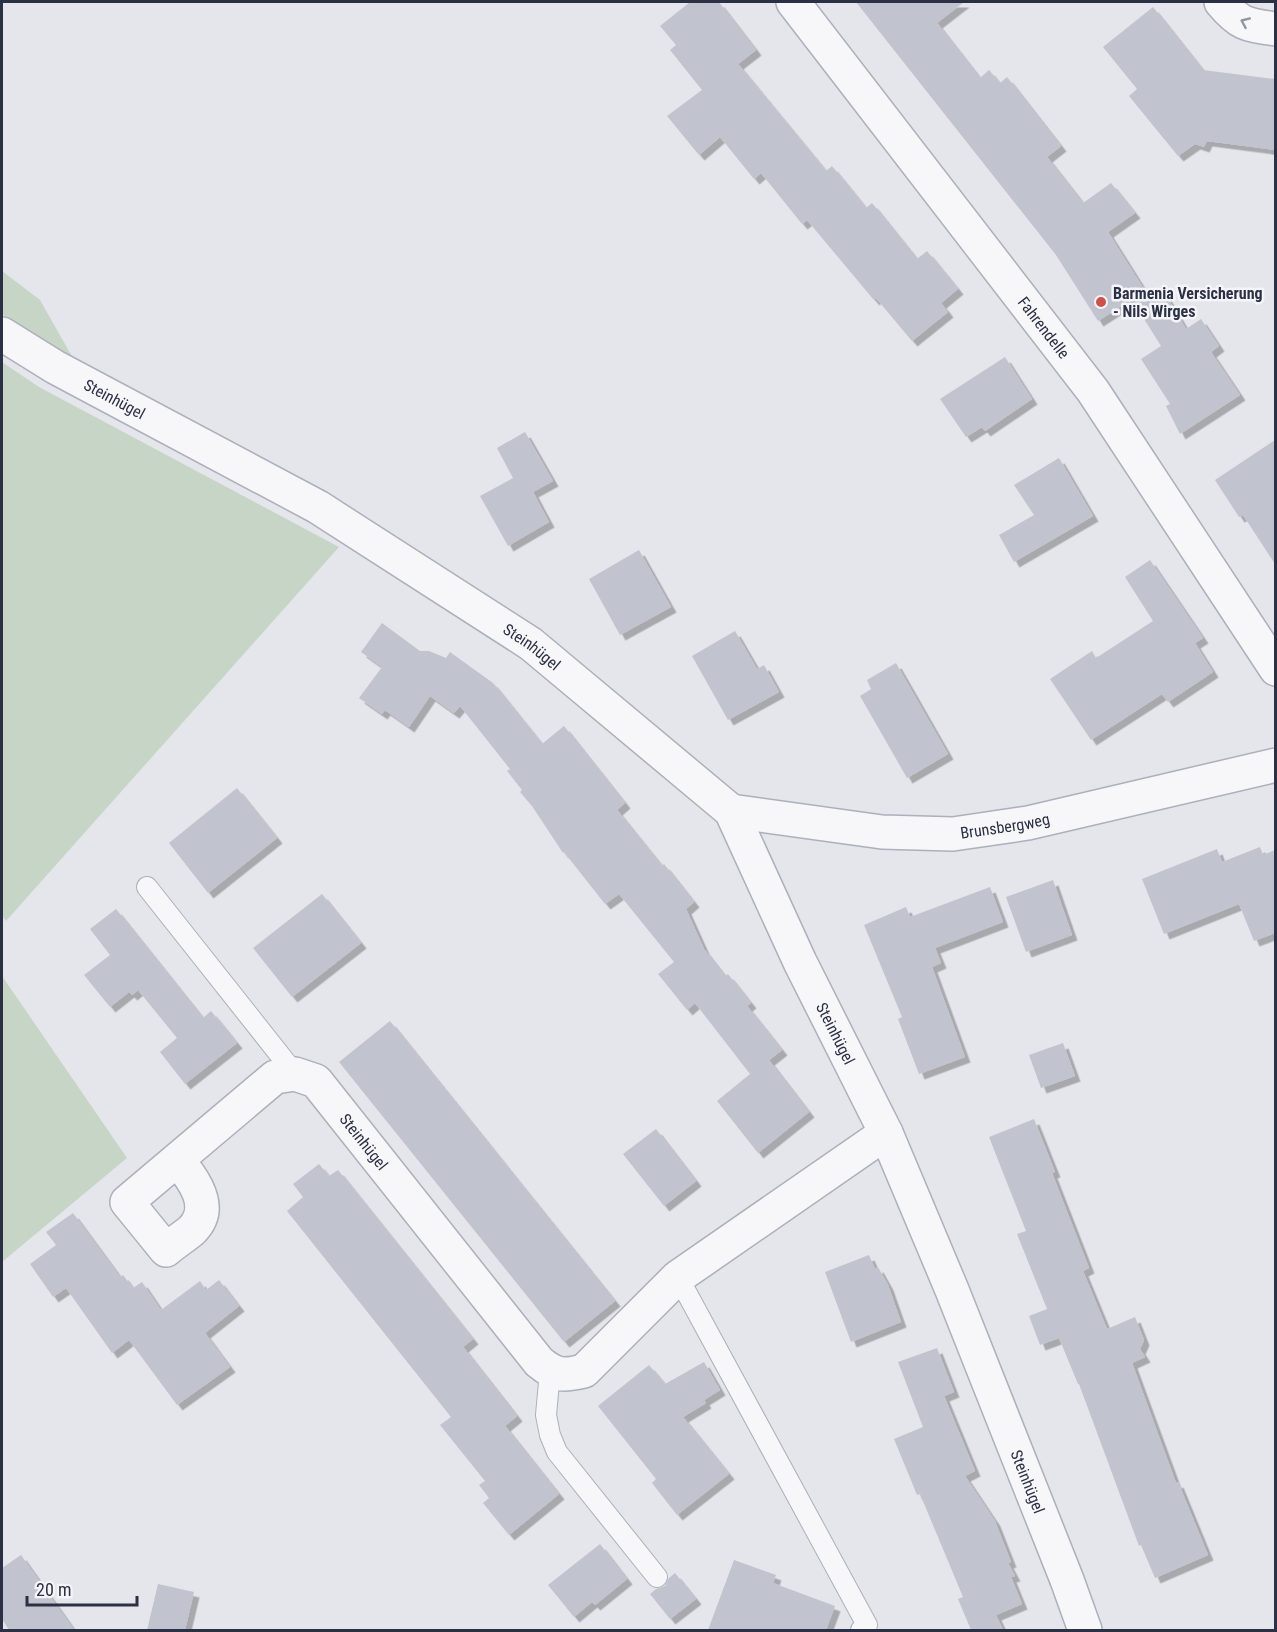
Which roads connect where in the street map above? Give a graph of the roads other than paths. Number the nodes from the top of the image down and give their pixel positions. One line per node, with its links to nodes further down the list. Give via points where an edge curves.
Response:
1 (793, 2): 5 (street, Fahrendelle, via 1093,391)
2 (1221, 2): 3 (street, one-way to 2, via 1240,22)
3 (1275, 29)
4 (2, 334): 7 (street, Steinhügel, via 55,367 318,507 531,644)
5 (1275, 669)
6 (1275, 765): 7 (street, Brunsbergweg, via 1028,823 953,834 882,832)
7 (731, 811): 10 (street, Steinhügel, via 800,962)
8 (147, 886): 9 (lane)
9 (295, 1074): 11 (street, via 275,1077); 13 (street, Steinhügel, via 316,1081)
10 (886, 1133): 12 (street); 16 (street, Steinhügel)
11 (177, 1160)
12 (678, 1278): 13 (street, via 584,1371 567,1375); 15 (lane, via 867,1625)
13 (550, 1371): 14 (lane, via 546,1415 557,1452)
14 (657, 1576)
15 (861, 1630)
16 (1085, 1630)

